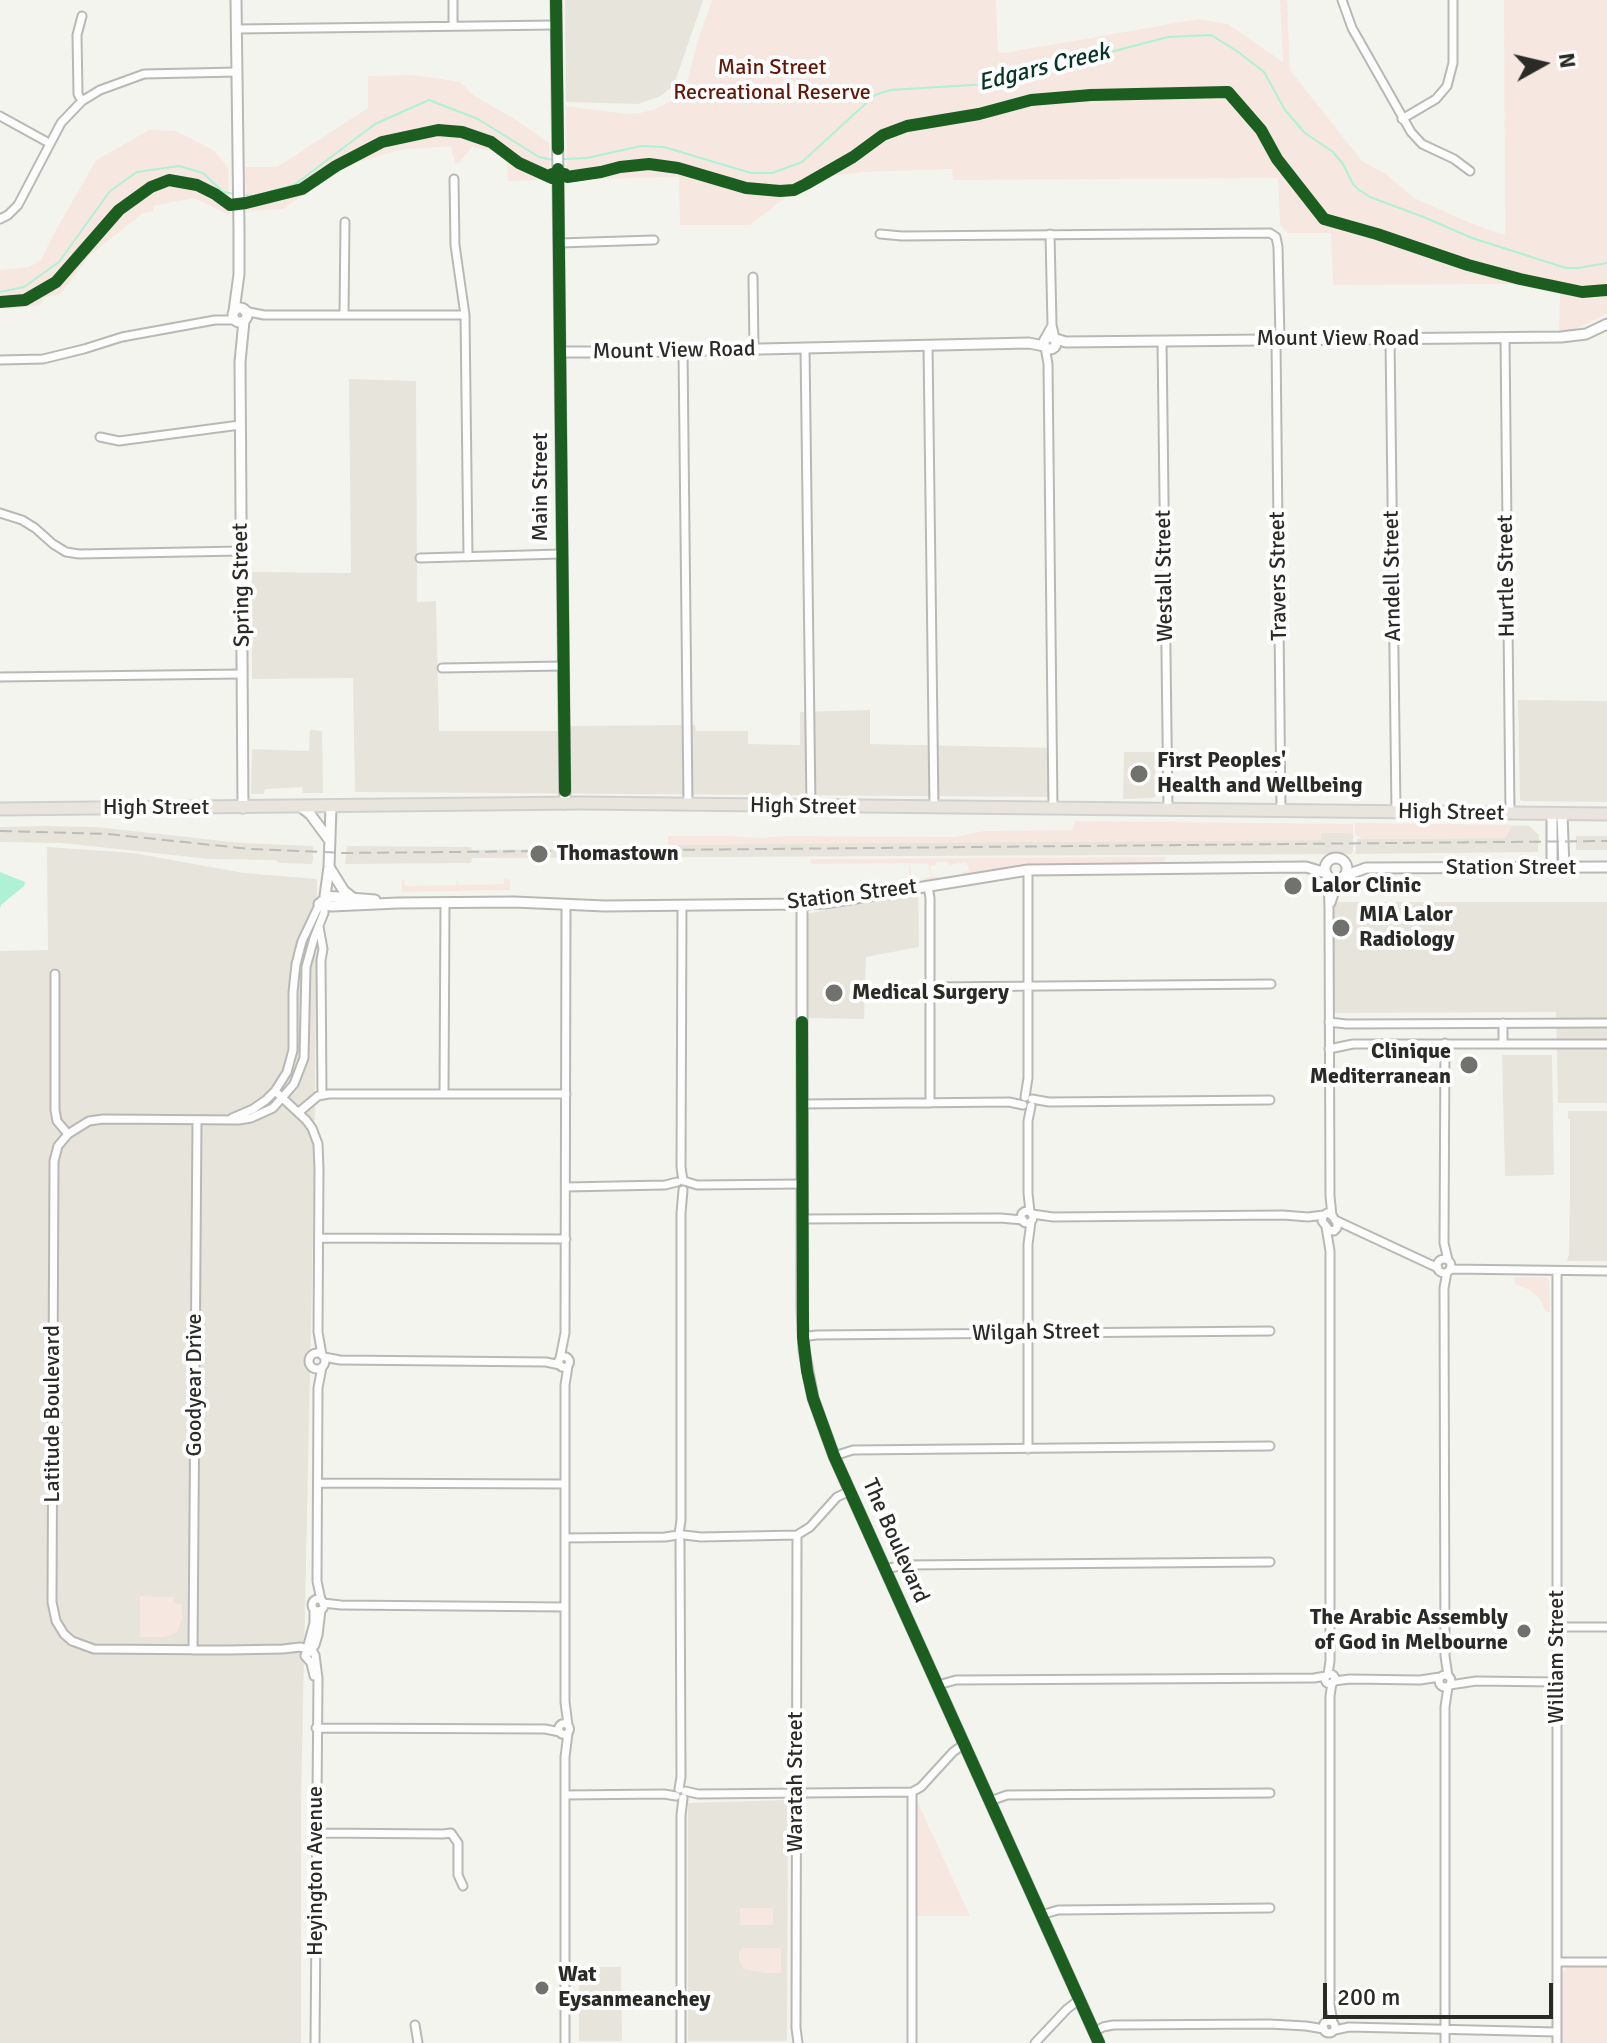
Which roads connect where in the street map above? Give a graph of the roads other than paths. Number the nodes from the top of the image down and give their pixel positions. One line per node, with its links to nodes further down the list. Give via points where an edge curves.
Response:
1 (236, 0): 9 (street, Spring Street)
2 (453, 0): 8 (street)
3 (556, 0): 7 (street, Main Street)
4 (1342, 0): 13 (street)
5 (1453, 0): 13 (street, via 1453,70 1447,86)
6 (82, 16): 11 (street, via 77,35)
7 (556, 25): 8 (street); 22 (street, Main Street)
8 (453, 26): 9 (street)
9 (237, 29): 10 (street, Spring Street)
10 (237, 72): 11 (street, via 144,74); 26 (street, Spring Street)
11 (82, 101): 14 (street)
12 (0, 116): 14 (street)
13 (1402, 119): 15 (street, via 1422,144)
14 (49, 143): 17 (street, via 18,205)
15 (1470, 171)
16 (454, 179): 25 (street, via 455,245)
17 (0, 219)
18 (345, 222): 24 (street)
19 (880, 234): 20 (street)
20 (1050, 234): 30 (street, Travers Street, via 1270,233 1278,247); 32 (street)
21 (654, 240): 22 (street)
22 (559, 243): 37 (street, Main Street)
23 (753, 277): 35 (street)
24 (344, 315): 25 (street); 26 (street)
25 (465, 315): 44 (street)
26 (239, 316): 38 (street, via 122,337 43,359); 39 (street, Spring Street)
27 (1607, 324): 28 (street, Mount View Road, via 1574,336)
28 (1505, 338): 29 (street, Mount View Road); 62 (street, Hurtle Street)
29 (1390, 339): 30 (street, Mount View Road); 61 (street, Arndell Street)
30 (1278, 340): 31 (street, Mount View Road); 60 (street, Travers Street)
31 (1162, 341): 32 (street, Mount View Road); 59 (street, Westall Street)
32 (1050, 343): 33 (street, Mount View Road); 58 (street)
33 (928, 345): 34 (street, Mount View Road); 56 (street)
34 (805, 348): 35 (street, Mount View Road); 54 (street)
35 (754, 349): 36 (street, Mount View Road)
36 (683, 351): 37 (street, Mount View Road); 51 (street)
37 (560, 352): 43 (street, Main Street)
38 (0, 360)
39 (240, 425): 40 (street, via 119,441); 42 (street, Spring Street)
40 (100, 437)
41 (0, 513): 42 (street, via 22,520 66,552)
42 (241, 551): 48 (street, Spring Street)
43 (561, 554): 44 (street); 46 (street, Main Street)
44 (468, 557): 45 (street)
45 (420, 558)
46 (563, 666): 47 (street); 50 (street, Main Street)
47 (442, 668)
48 (242, 674): 49 (street); 55 (street, Spring Street)
49 (0, 677)
50 (565, 804): 51 (main road, High Street); 53 (main road, High Street)
51 (688, 806): 54 (main road, High Street)
52 (301, 807): 53 (main road, High Street); 55 (main road, High Street); 65 (street)
53 (331, 807): 65 (street)
54 (811, 807): 56 (main road, High Street)
55 (243, 808): 57 (main road, High Street)
56 (934, 808): 58 (main road, High Street)
57 (0, 809)
58 (1053, 809): 59 (main road, High Street)
59 (1168, 810): 60 (main road, High Street)
60 (1281, 811): 61 (main road, High Street)
61 (1396, 812): 62 (main road, High Street)
62 (1510, 814): 63 (main road, High Street)
63 (1557, 814): 64 (main road, High Street); 72 (street); 73 (street)
64 (1607, 814)
65 (330, 841): 68 (street)
66 (1329, 860): 67 (street); 69 (street, Station Street); 75 (street)
67 (1345, 862): 71 (street, Station Street); 76 (street, via 1347,871)
68 (329, 867): 78 (street); 79 (street)
69 (1306, 867): 74 (street, Station Street); 75 (street, Station Street)
70 (1607, 867): 73 (street, Station Street)
71 (1366, 868): 72 (street, Station Street); 76 (street, Station Street)
72 (1552, 868): 73 (street, Station Street)
73 (1564, 868)
74 (1028, 870): 77 (street, Station Street); 91 (street)
75 (1327, 874): 76 (street); 85 (street)
76 (1341, 878): 85 (street)
77 (928, 886): 82 (street, Station Street); 92 (street)
78 (353, 898): 79 (street, Station Street); 80 (street, Station Street)
79 (323, 902): 80 (street, Station Street); 86 (street); 87 (street)
80 (398, 903): 81 (street, Station Street)
81 (445, 903): 83 (street, Station Street); 103 (street)
82 (802, 904): 84 (street, Station Street); 110 (street, The Boulevard)
83 (566, 905): 84 (street, Station Street); 104 (street)
84 (682, 906): 116 (street)
85 (1329, 909): 93 (street)
86 (319, 925): 88 (street); 105 (street)
87 (296, 964): 88 (street); 96 (street)
88 (306, 967): 97 (street)
89 (55, 974): 114 (street, via 55,1110)
90 (1271, 984): 91 (street)
91 (1028, 986): 92 (street); 108 (street)
92 (930, 987): 109 (street)
93 (1329, 1022): 94 (street); 101 (street)
94 (1503, 1023): 95 (street); 99 (street)
95 (1607, 1023)
96 (293, 1032): 97 (street); 102 (street, via 291,1062)
97 (305, 1032): 106 (street, via 301,1070)
98 (1445, 1043): 99 (street); 101 (street); 123 (street)
99 (1503, 1044): 100 (street)
100 (1607, 1044)
101 (1329, 1049): 120 (street)
102 (275, 1091): 106 (street, Heyington Avenue); 112 (street, via 253,1109)
103 (444, 1094): 104 (street); 105 (street)
104 (566, 1094): 117 (street)
105 (322, 1095): 111 (street)
106 (283, 1098): 111 (street, Heyington Avenue); 112 (street, via 251,1118)
107 (1270, 1100): 108 (street)
108 (1028, 1102): 109 (street); 118 (street)
109 (930, 1103): 110 (street)
110 (802, 1104): 115 (street, The Boulevard)
111 (299, 1112): 121 (street, Heyington Avenue, via 318,1144)
112 (226, 1120): 113 (street)
113 (197, 1121): 114 (street, via 103,1119); 146 (street, Goodyear Drive)
114 (68, 1134): 146 (street, Latitude Boulevard, via 54,1161 52,1608 64,1634 81,1645)
115 (802, 1184): 116 (street); 119 (street, The Boulevard)
116 (681, 1185): 117 (street); 138 (street)
117 (566, 1187): 122 (street)
118 (1027, 1217): 119 (street); 120 (street, via 1255,1215); 127 (street)
119 (802, 1219): 128 (street, The Boulevard)
120 (1330, 1222): 123 (street); 148 (street)
121 (319, 1238): 122 (street); 129 (street, Heyington Avenue)
122 (566, 1239): 130 (street)
123 (1444, 1265): 124 (street); 149 (street)
124 (1557, 1271): 125 (street); 144 (street, William Street)
125 (1607, 1271)
126 (1270, 1331): 127 (street, Wilgah Street)
127 (1028, 1333): 128 (street, Wilgah Street); 132 (street)
128 (803, 1337): 133 (street, The Boulevard, via 813,1398)
129 (320, 1361): 130 (street); 134 (street, Heyington Avenue)
130 (563, 1362): 135 (street)
131 (1270, 1446): 132 (street)
132 (1028, 1449): 133 (street, via 853,1450)
133 (834, 1456): 136 (street, The Boulevard)
134 (318, 1483): 135 (street); 142 (street, Heyington Avenue)
135 (565, 1484): 139 (street)
136 (850, 1491): 137 (street); 141 (street, The Boulevard)
137 (797, 1535): 138 (street); 156 (street, Waratah Street)
138 (681, 1537): 139 (street); 158 (street)
139 (565, 1538): 143 (street)
140 (1270, 1562): 141 (street)
141 (885, 1569): 151 (street, The Boulevard)
142 (319, 1606): 143 (street); 147 (street, Heyington Avenue)
143 (565, 1607): 153 (street)
144 (1557, 1627): 145 (street); 150 (street, William Street)
145 (1607, 1627)
146 (193, 1650): 147 (street, Latitude Boulevard)
147 (308, 1652): 152 (street, Heyington Avenue)
148 (1330, 1679): 149 (street); 151 (street, via 956,1680); 169 (street)
149 (1445, 1681): 150 (street); 170 (street)
150 (1556, 1682): 165 (street, William Street)
151 (938, 1685): 154 (street, The Boulevard)
152 (316, 1728): 153 (street); 161 (street, Heyington Avenue)
153 (563, 1729): 159 (street)
154 (964, 1744): 155 (street); 160 (street, The Boulevard)
155 (912, 1792): 156 (street); 178 (street)
156 (796, 1793): 158 (street); 177 (street, Waratah Street)
157 (1270, 1793): 160 (street, via 1007,1795)
158 (681, 1794): 159 (street); 176 (street)
159 (565, 1795): 175 (street)
160 (990, 1801): 164 (street, The Boulevard)
161 (317, 1833): 162 (street, via 451,1833 458,1843); 173 (street, Heyington Avenue)
162 (463, 1886)
163 (1270, 1908): 164 (street, via 1058,1910)
164 (1041, 1915): 167 (street, The Boulevard)
165 (1557, 1962): 166 (street); 172 (street, William Street)
166 (1607, 1962)
167 (1080, 1999): 171 (street, The Boulevard); 179 (street)
168 (415, 2025): 174 (street)
169 (1330, 2026): 170 (street); 171 (street, via 1113,2025); 181 (street)
170 (1445, 2030): 172 (street); 182 (street)
171 (1094, 2032): 180 (street, The Boulevard)
172 (1557, 2032): 183 (street, William Street)
173 (315, 2043)
174 (418, 2043)
175 (565, 2043)
176 (681, 2043)
177 (796, 2043)
178 (912, 2043)
179 (1035, 2043)
180 (1099, 2043)
181 (1330, 2043)
182 (1445, 2043)
183 (1557, 2043)

